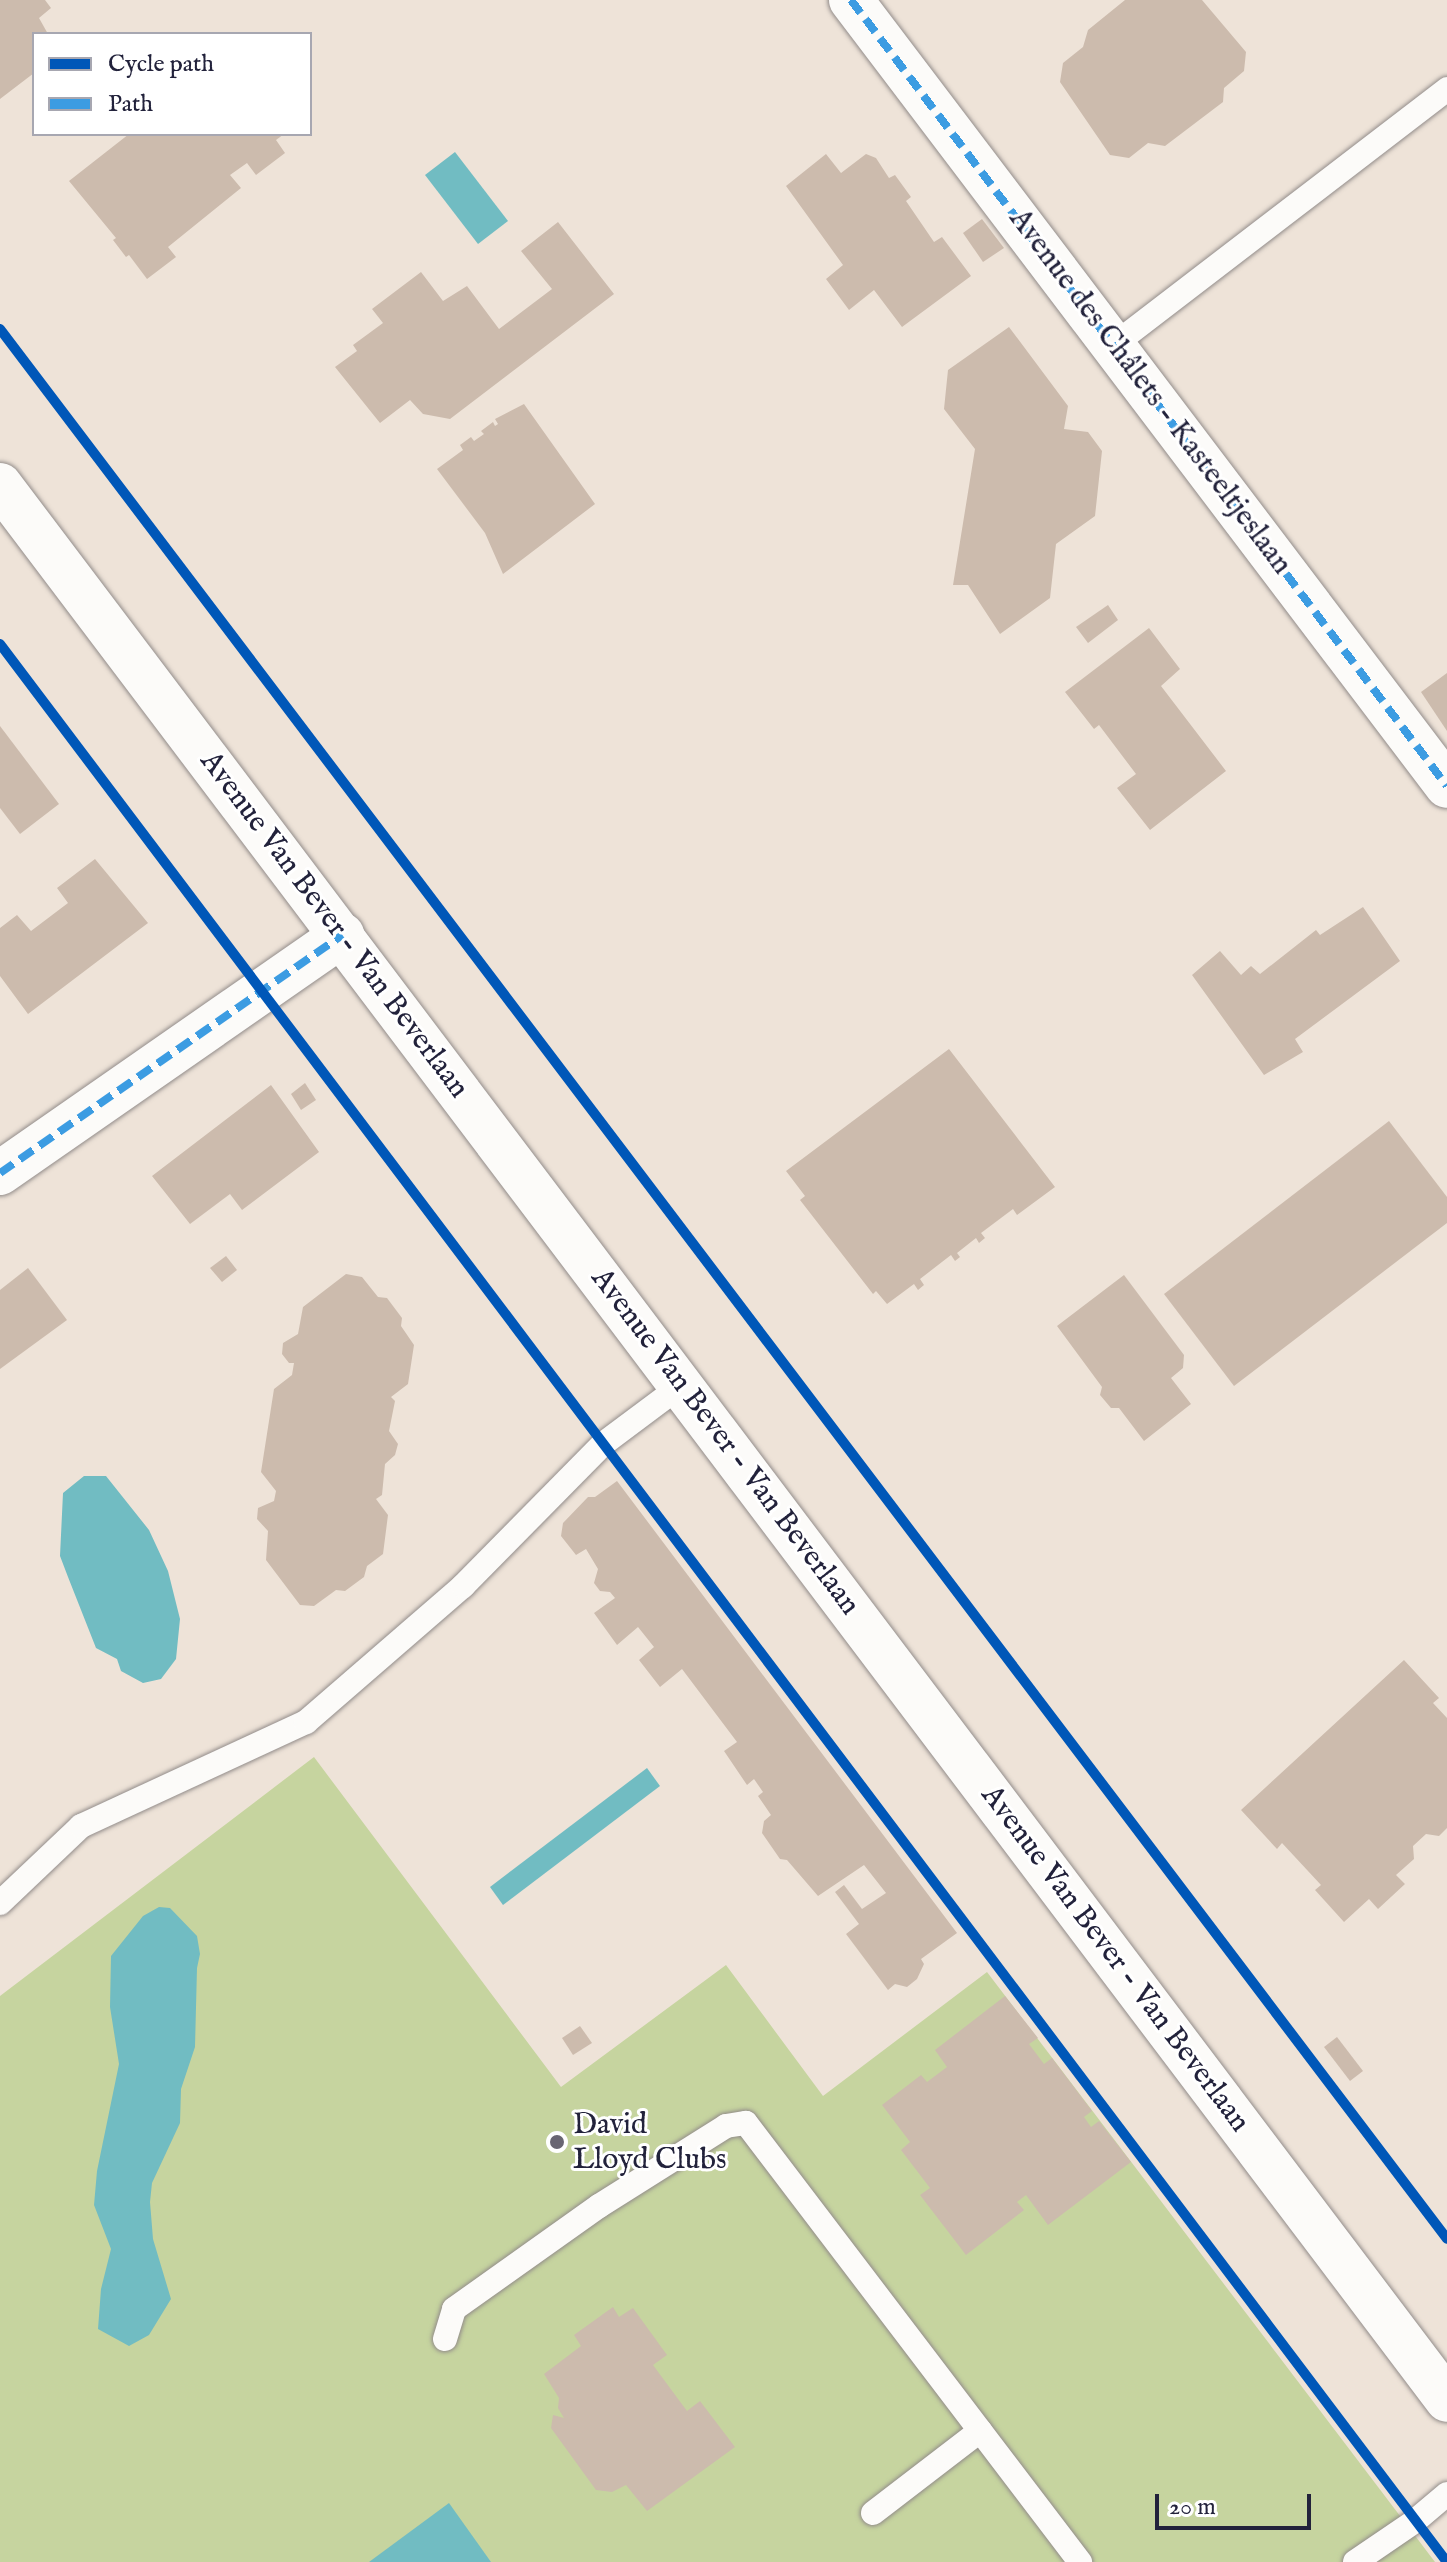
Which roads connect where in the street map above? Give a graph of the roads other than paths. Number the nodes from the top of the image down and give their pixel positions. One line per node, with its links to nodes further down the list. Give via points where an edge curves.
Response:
1 (851, 0): 3 (street, Avenue des Châlets - Kasteeltjeslaan)
2 (1447, 89): 3 (lane)
3 (1115, 344): 5 (street, Avenue des Châlets - Kasteeltjeslaan)
4 (0, 485): 6 (street, Avenue Van Bever - Van Beverlaan)
5 (1447, 786)
6 (343, 935): 7 (street); 8 (street, Avenue Van Bever - Van Beverlaan)
7 (0, 1173)
8 (682, 1385): 9 (lane, via 603,1444 463,1586 306,1722 81,1826); 11 (street, Avenue Van Bever - Van Beverlaan)
9 (0, 1903)
10 (445, 2339): 12 (lane, via 454,2309 599,2206 726,2126 746,2123)
11 (1447, 2400)
12 (980, 2431): 14 (lane); 15 (lane)
13 (1447, 2494): 16 (lane)
14 (873, 2513)
15 (1080, 2562)
16 (1355, 2562)

